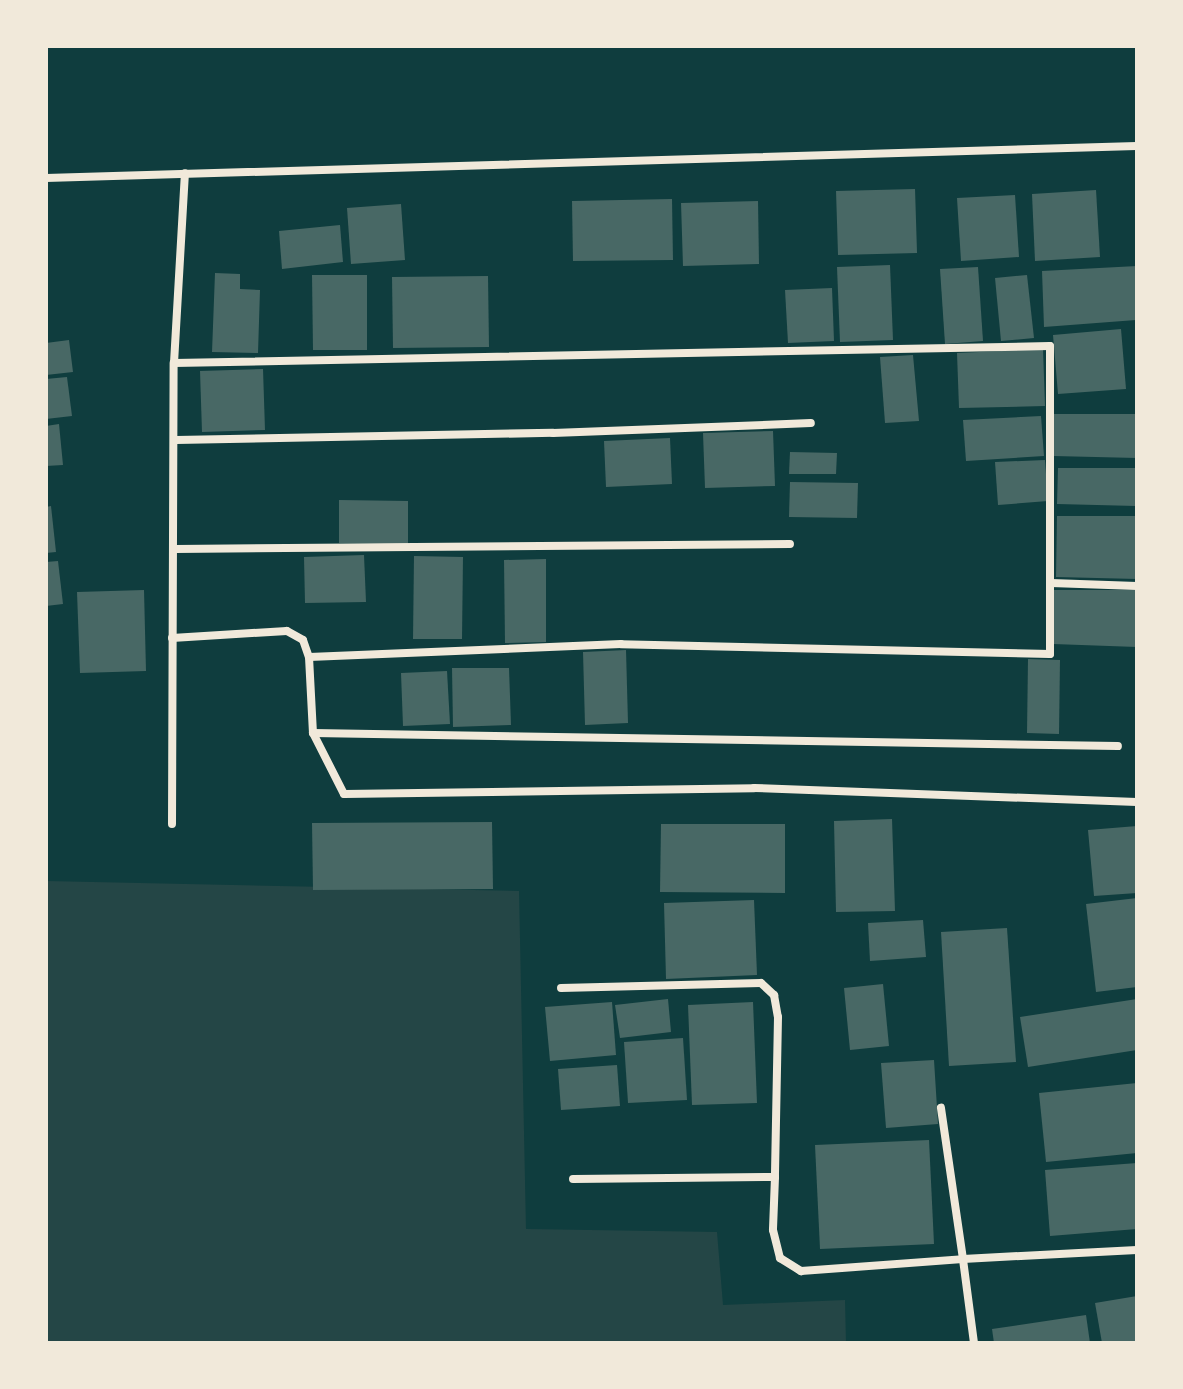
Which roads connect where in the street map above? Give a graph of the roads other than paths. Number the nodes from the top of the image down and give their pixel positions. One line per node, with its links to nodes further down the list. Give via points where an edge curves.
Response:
1 (1137, 146): 2 (street)
2 (185, 173): 3 (street); 4 (street)
3 (46, 178)
4 (174, 363): 6 (street); 9 (street, via 1050,346)
5 (811, 423): 6 (street)
6 (176, 440): 8 (street)
7 (790, 544): 8 (street)
8 (175, 549): 11 (street)
9 (1051, 583): 10 (street); 12 (street, via 1050,654 621,644)
10 (1137, 586)
11 (172, 638): 12 (street, via 287,631 303,640); 16 (street)
12 (309, 657): 13 (street)
13 (313, 733): 14 (street); 15 (street, via 344,794 754,788)
14 (1118, 746)
15 (1137, 802)
16 (172, 824)
17 (561, 988): 19 (street, via 761,983 774,995 778,1017)
18 (941, 1108): 22 (street)
19 (775, 1177): 20 (street); 22 (street, via 773,1230 780,1258 801,1271)
20 (573, 1179)
21 (1137, 1250): 22 (street)
22 (963, 1259): 23 (street)
23 (974, 1343)

